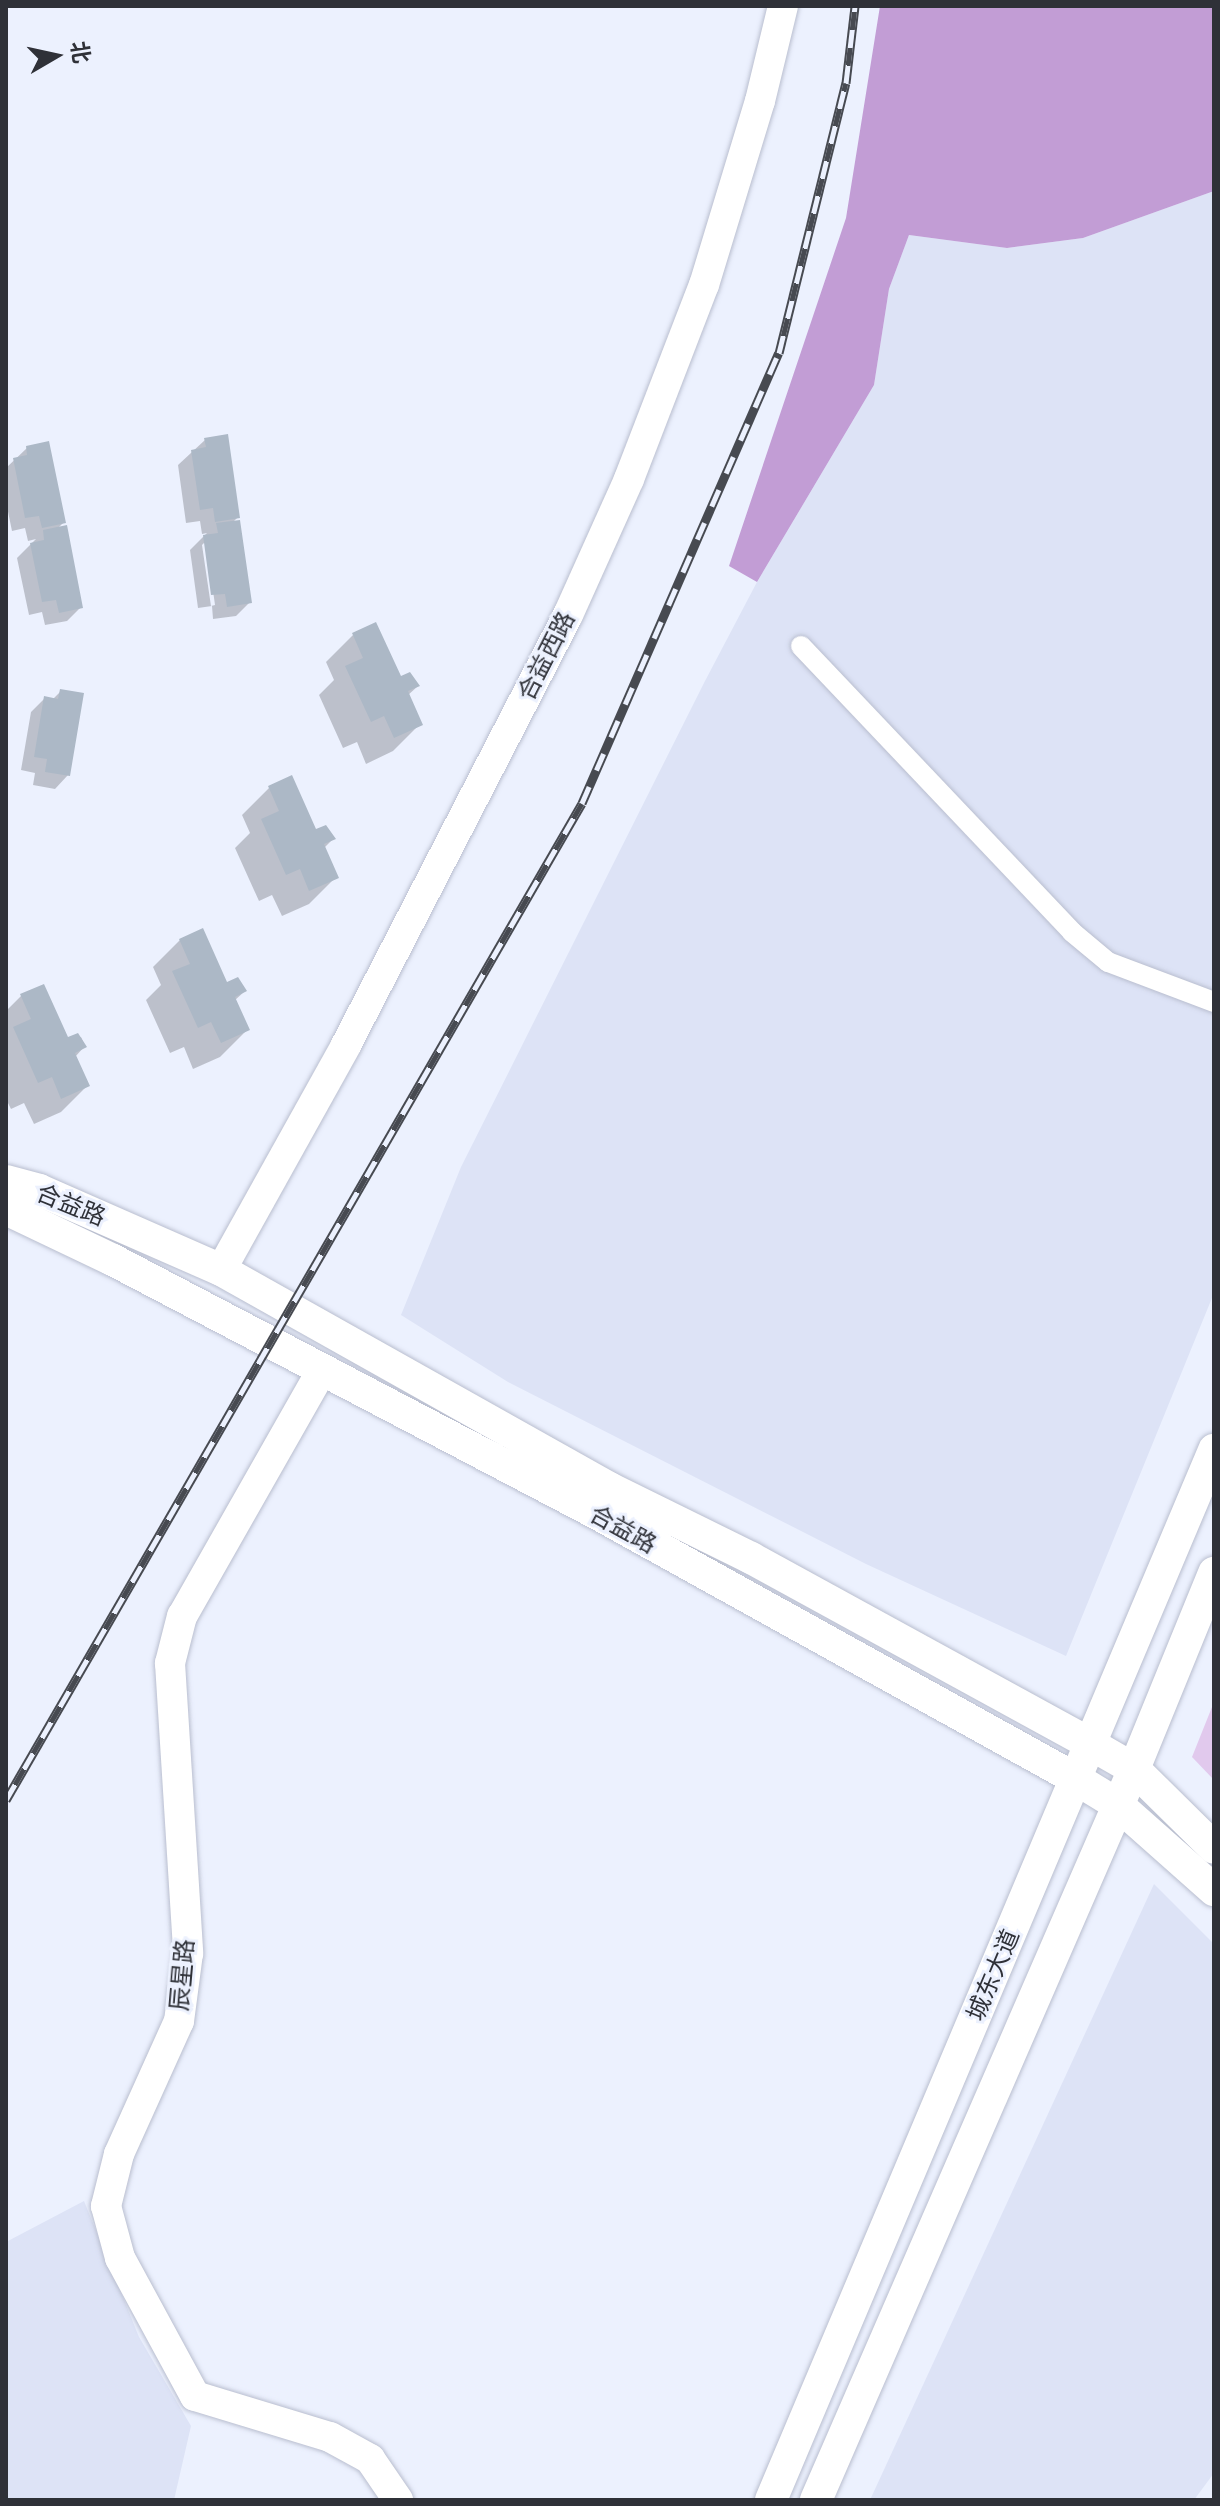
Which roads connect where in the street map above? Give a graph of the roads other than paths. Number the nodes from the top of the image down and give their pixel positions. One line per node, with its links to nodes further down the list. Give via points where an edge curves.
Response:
1 (783, 6): 6 (street, 合益西路, via 704,285 629,479 554,641 346,1045)
2 (801, 646): 3 (street, via 1072,932 1108,962)
3 (1214, 1002)
4 (6, 1181): 6 (main road, 合益路, via 39,1190)
5 (6, 1209): 7 (main road, 合益路)
6 (221, 1270): 10 (main road, 合益路, via 609,1488 751,1558)
7 (322, 1370): 12 (main road, 合益路, via 596,1513); 16 (street, 辰星路, via 182,1616 170,1663 188,1953 179,2021 119,2154 106,2206 120,2258 195,2396 330,2437 370,2459)
8 (1214, 1450): 10 (main road, 城东大道)
9 (1214, 1573): 11 (main road, 城东大道)
10 (1092, 1745): 11 (main road, 合益路); 12 (main road, 城东大道)
11 (1134, 1769): 13 (main road, 城东大道); 14 (main road, 合益路)
12 (1076, 1779): 13 (main road, 合益路); 17 (main road, 城东大道)
13 (1117, 1804): 15 (main road, 合益路); 18 (main road, 城东大道)
14 (1214, 1848)
15 (1214, 1890)
16 (398, 2500)
17 (771, 2500)
18 (816, 2500)

